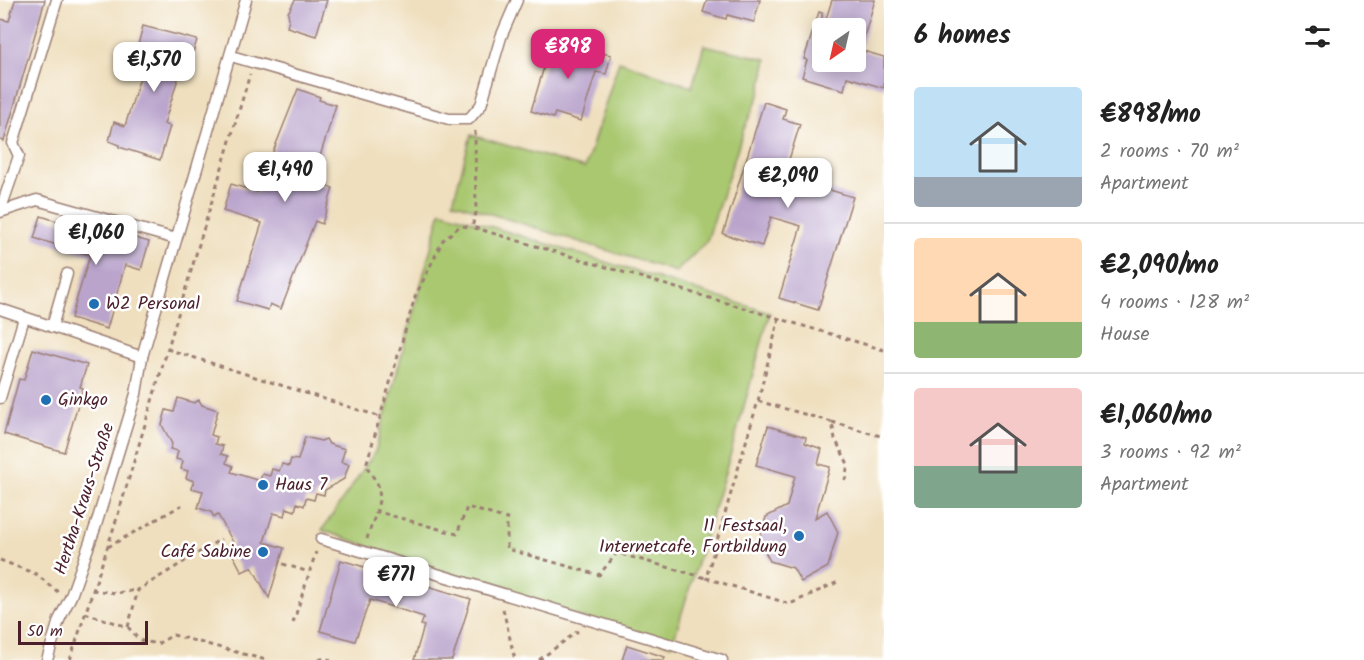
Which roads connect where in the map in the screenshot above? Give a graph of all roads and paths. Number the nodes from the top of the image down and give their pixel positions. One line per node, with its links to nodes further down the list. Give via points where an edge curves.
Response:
1 (57, 0): 7 (lane, via 13,143 19,156)
2 (246, 0): 4 (lane, Hertha-Kraus-Straße)
3 (517, 0): 6 (lane, via 501,37 481,105)
4 (231, 56): 5 (lane); 9 (lane, Hertha-Kraus-Straße)
5 (254, 62): 6 (lane, via 449,119); 15 (path)
6 (469, 119): 8 (path, via 476,133 476,213)
7 (0, 212): 9 (lane, via 37,200)
8 (472, 227): 13 (path); 20 (path, via 460,226 443,240 415,297)
9 (176, 239): 17 (lane, Hertha-Kraus-Straße)
10 (68, 274): 14 (lane)
11 (0, 309): 12 (lane)
12 (24, 318): 14 (lane); 18 (lane)
13 (779, 318): 16 (path); 19 (path)
14 (52, 327): 17 (lane)
15 (167, 350): 20 (path); 28 (path)
16 (884, 350)
17 (142, 357): 38 (lane, Hertha-Kraus-Straße, via 136,394)
18 (0, 398)
19 (758, 401): 21 (path); 33 (path)
20 (381, 417): 25 (path, via 367,462 378,489)
21 (832, 422): 22 (path); 23 (path, via 835,439 848,464)
22 (884, 437)
23 (845, 480)
24 (182, 505): 28 (path)
25 (375, 511): 29 (path); 33 (path, via 457,534 466,507 507,519 507,549 599,575 617,553)
26 (221, 539): 36 (path)
27 (321, 539): 29 (lane); 32 (path)
28 (108, 547): 35 (path)
29 (363, 552): 37 (lane)
30 (0, 560): 38 (path, via 36,574 57,591)
31 (283, 564): 32 (path)
32 (309, 572): 41 (path)
33 (705, 578): 34 (path, via 790,604)
34 (840, 581)
35 (92, 590): 36 (path); 39 (path)
36 (138, 590): 42 (path)
37 (499, 592): 40 (lane); 49 (path)
38 (71, 596): 44 (lane, Hertha-Kraus-Straße)
39 (85, 613): 42 (path); 45 (path)
40 (592, 620): 50 (path); 51 (lane)
41 (293, 623)
42 (128, 627): 46 (path, via 139,640 157,644 173,635)
43 (325, 659): 47 (path); 48 (path)
44 (47, 660)
45 (70, 660)
46 (266, 660)
47 (319, 660)
48 (331, 660)
49 (515, 660)
50 (539, 660)
51 (722, 660)

